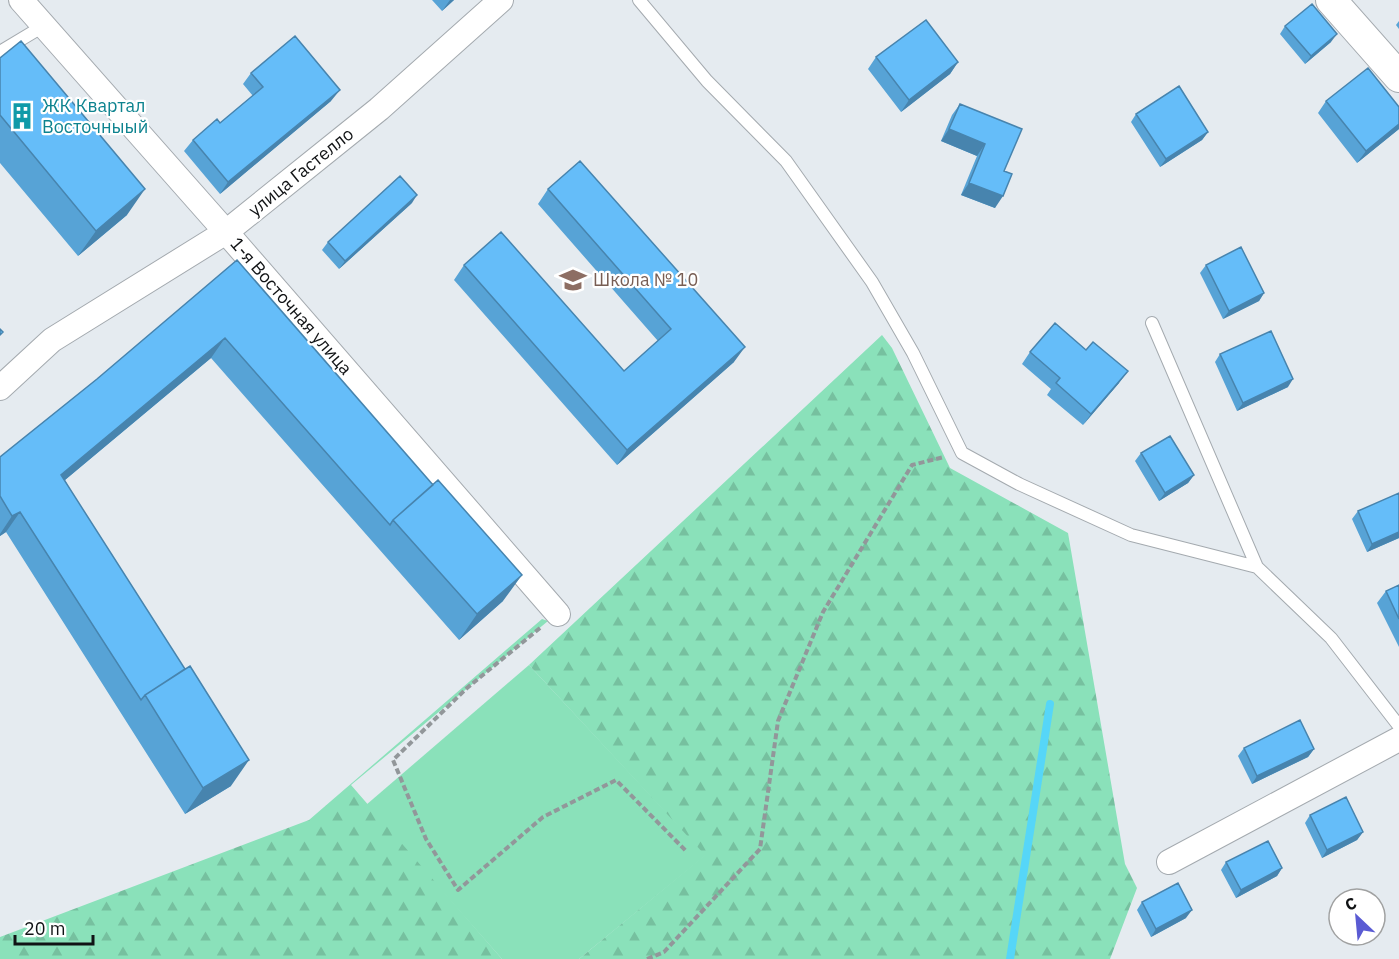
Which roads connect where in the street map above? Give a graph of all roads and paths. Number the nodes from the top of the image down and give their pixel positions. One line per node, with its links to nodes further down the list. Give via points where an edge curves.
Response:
1 (21, 0): 5 (street, 1-я Восточная улица)
2 (501, 0): 8 (street, улица Гастелло, via 380,109)
3 (639, 0): 11 (lane, via 707,81 786,161 872,282 913,353)
4 (1331, 0): 7 (street)
5 (45, 25): 6 (lane); 8 (street, 1-я Восточная улица)
6 (0, 52)
7 (1399, 76)
8 (226, 232): 10 (street, улица Гастелло, via 52,340); 13 (street, 1-я Восточная улица)
9 (1152, 322): 12 (lane)
10 (0, 388)
11 (962, 453): 12 (lane, via 1019,484 1131,535); 18 (path, via 912,465 824,612 778,721 760,849 664,952)
12 (1257, 567): 14 (lane, via 1331,638)
13 (558, 614): 16 (path, via 467,688 393,760 426,839 458,890 543,817 616,780)
14 (1399, 726)
15 (1399, 739): 17 (street)
16 (687, 852)
17 (1169, 862)
18 (647, 959)

